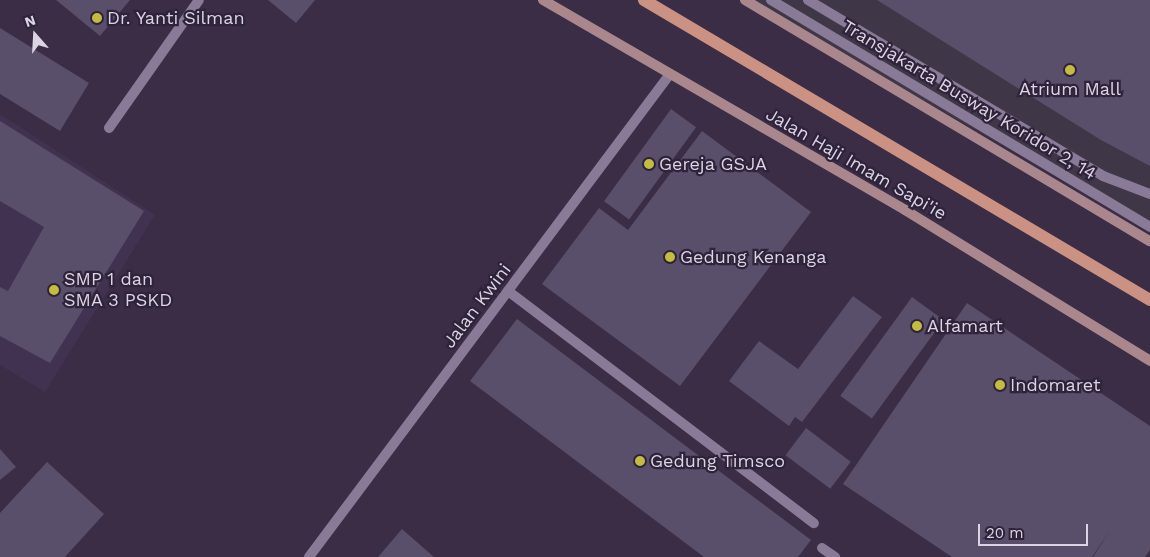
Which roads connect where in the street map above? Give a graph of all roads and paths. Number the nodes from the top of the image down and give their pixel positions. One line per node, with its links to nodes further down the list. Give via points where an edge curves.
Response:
1 (199, 0): 8 (street)
2 (542, 0): 7 (street, Jalan Haji Imam Sapi'ie)
3 (644, 0): 13 (main road)
4 (745, 0): 11 (street)
5 (771, 0): 10 (street, Transjakarta Busway Koridor 2, 14)
6 (808, 0): 9 (street, via 1103,176)
7 (670, 74): 12 (street, Jalan Kwini); 14 (street, Jalan Haji Imam Sapi'ie, via 906,210)
8 (109, 128)
9 (1150, 194)
10 (1150, 227)
11 (1150, 241)
12 (508, 291): 15 (street); 17 (street, Jalan Kwini)
13 (1150, 300)
14 (1150, 361)
15 (814, 523)
16 (822, 548): 18 (street)
17 (308, 557)
18 (835, 557)

